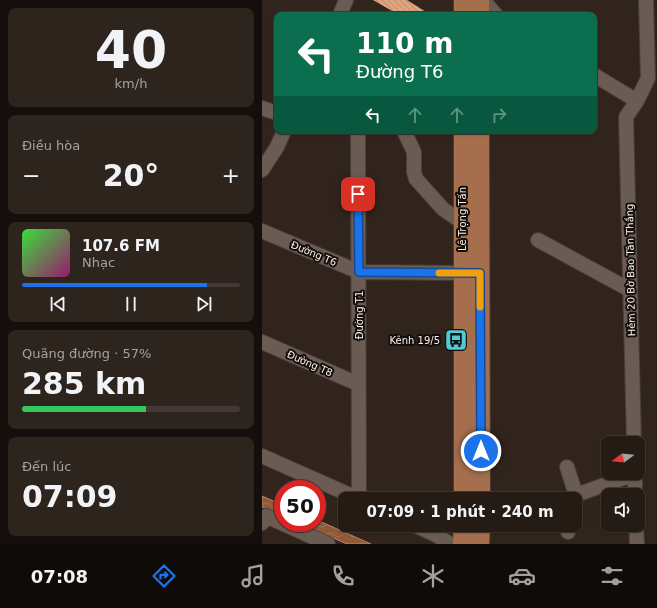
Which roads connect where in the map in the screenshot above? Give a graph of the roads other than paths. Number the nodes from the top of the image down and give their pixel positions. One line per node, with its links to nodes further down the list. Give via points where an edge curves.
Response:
1 (346, 0): 5 (street)
2 (463, 0): 6 (main road)
3 (482, 0): 7 (main road); 8 (street)
4 (646, 0): 10 (street, Hẻm 20 Bờ Bao Tân Thắng, via 648,78)
5 (341, 12)
6 (463, 12)
7 (480, 12)
8 (493, 12)
9 (597, 77): 10 (street)
10 (637, 100): 25 (street, Hẻm 20 Bờ Bao Tân Thắng, via 626,118)
11 (262, 108): 12 (street)
12 (274, 112)
13 (283, 134): 18 (street)
14 (358, 134): 22 (street, Đường T1)
15 (405, 134): 19 (street, via 414,152 416,180 443,209)
16 (462, 134): 19 (main road, Lê Trọng Tấn)
17 (480, 134): 24 (main road, Lê Trọng Tấn)
18 (262, 170)
19 (462, 222): 23 (main road, Lê Trọng Tấn)
20 (262, 231): 22 (street, Đường T6)
21 (538, 240): 25 (street)
22 (359, 272): 23 (street, Đường T6); 27 (street, Đường T1)
23 (462, 273): 24 (main road); 34 (main road, Lê Trọng Tấn)
24 (480, 273): 35 (main road, Lê Trọng Tấn)
25 (630, 290): 28 (street, Hẻm 20 Bờ Bao Tân Thắng)
26 (262, 342): 27 (street, Đường T8)
27 (358, 384): 33 (street, Đường T1)
28 (634, 436)
29 (262, 456): 32 (street)
30 (567, 467): 36 (street)
31 (617, 480): 37 (street)
32 (343, 492)
33 (359, 492)
34 (463, 492)
35 (481, 492)
36 (571, 492)
37 (582, 493)
38 (262, 524): 43 (street, via 266,516)
39 (429, 532): 44 (street)
40 (463, 532): 45 (main road)
41 (481, 532): 46 (main road)
42 (636, 532): 47 (street)
43 (327, 544)
44 (450, 544)
45 (462, 544)
46 (480, 544)
47 (637, 544)

